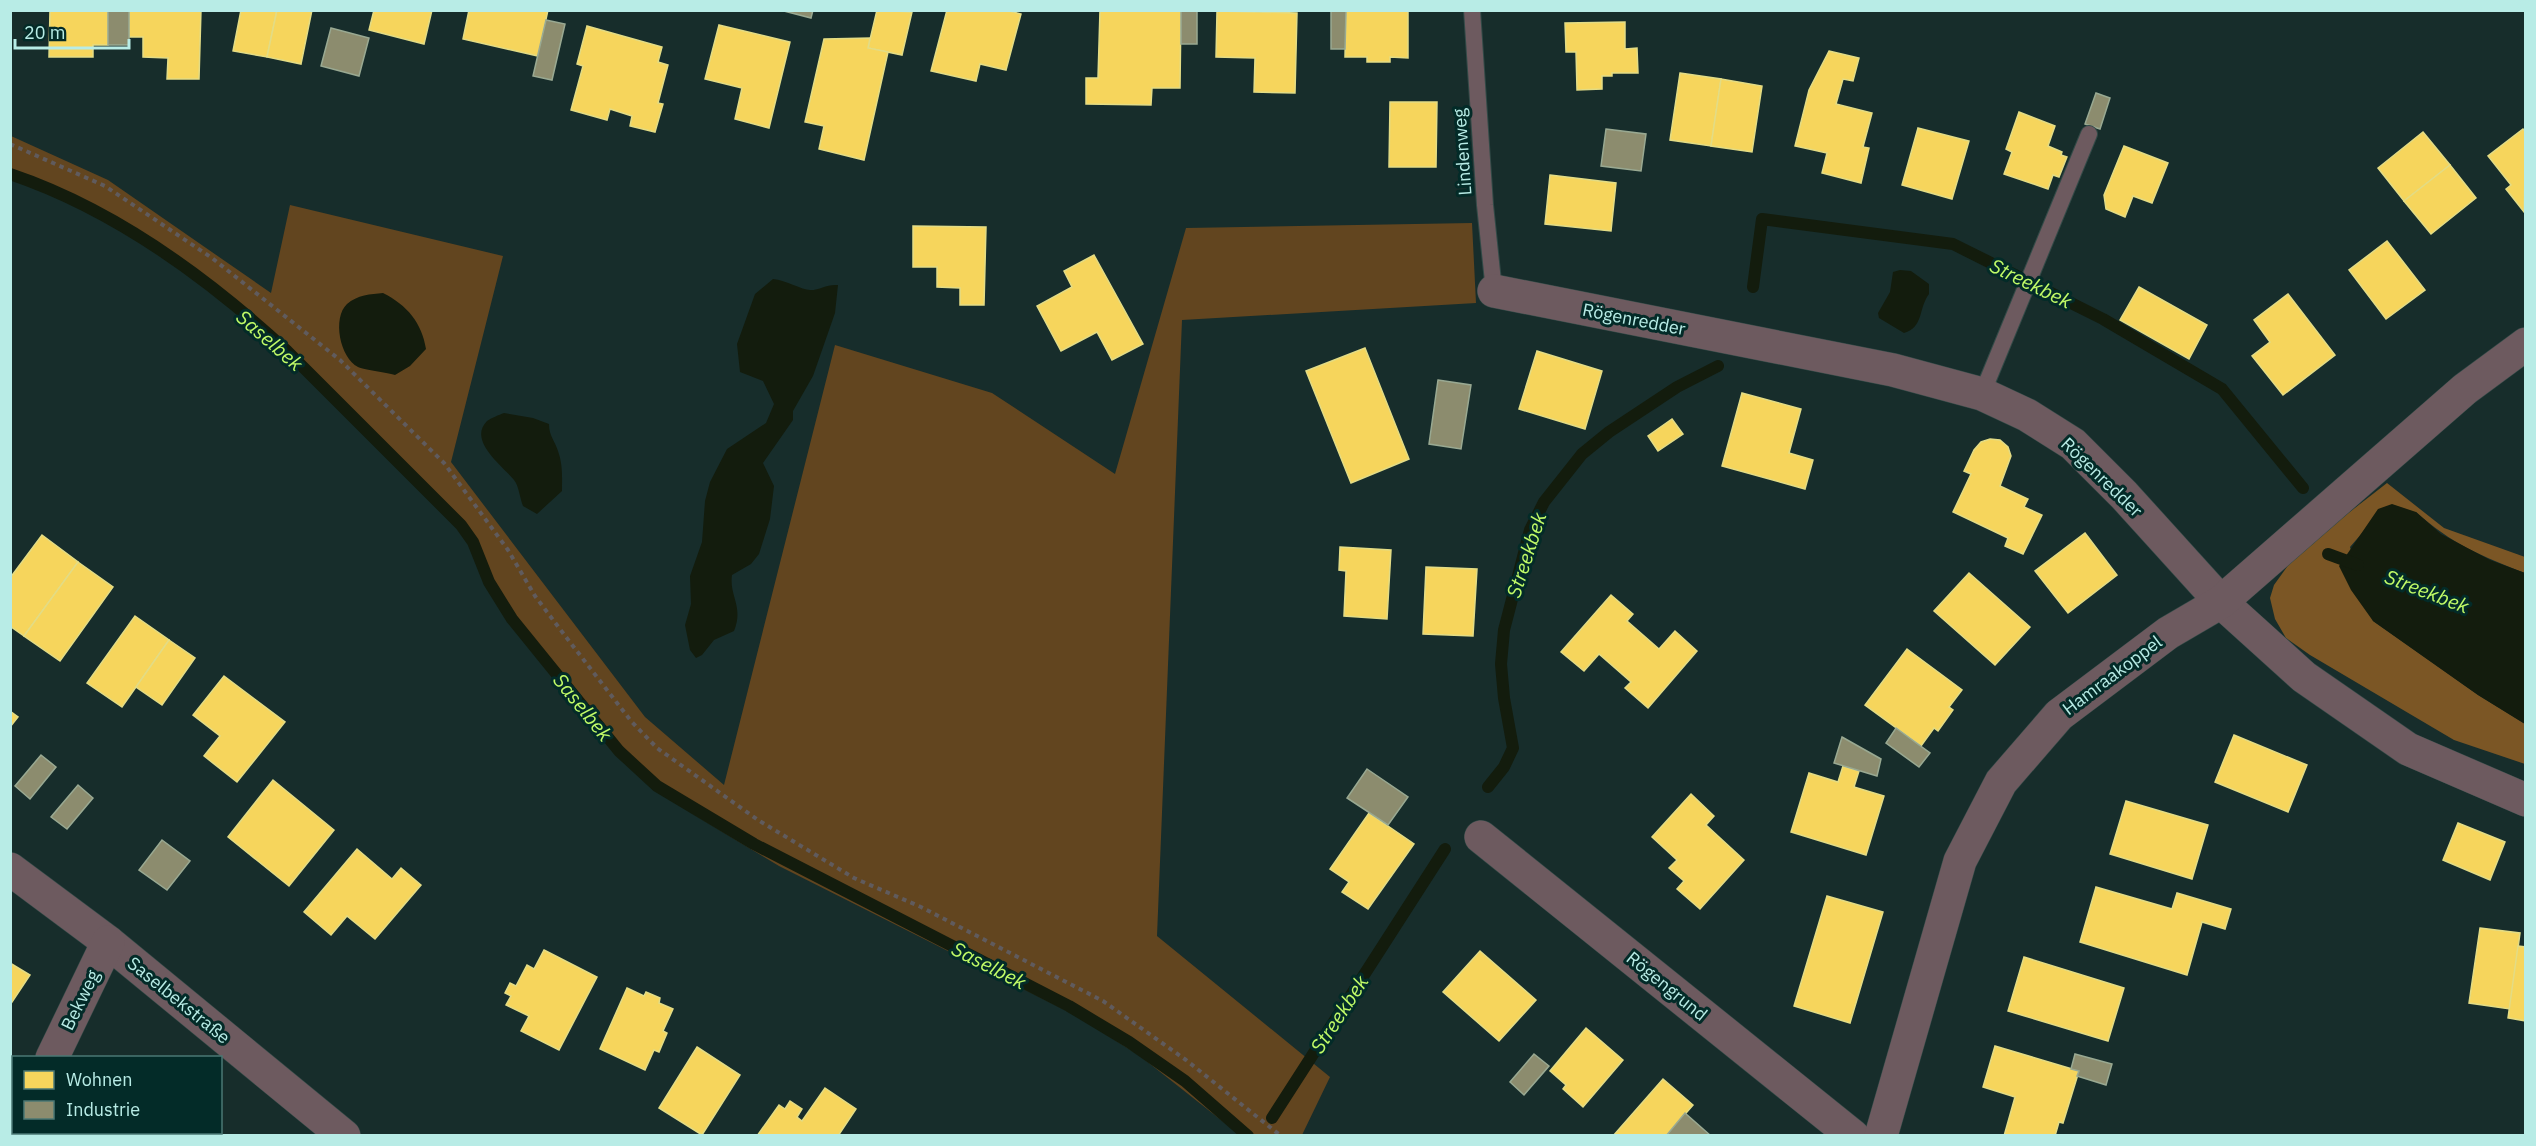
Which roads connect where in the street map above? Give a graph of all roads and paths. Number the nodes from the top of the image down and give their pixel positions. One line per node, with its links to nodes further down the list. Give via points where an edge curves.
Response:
1 (1472, 10): 4 (lane, Lindenweg)
2 (2089, 134): 6 (lane)
3 (10, 144): 14 (path, via 105,186 212,258 340,360 444,463 508,550 535,596 631,721 657,748 758,820 854,878 921,907 1103,1001 1186,1060)
4 (1494, 291): 6 (street, Rögenredder, via 1893,370)
5 (2526, 344): 7 (street, Hamraakoppel, via 2465,389)
6 (1982, 394): 7 (street, Rögenredder, via 2041,422 2073,444)
7 (2221, 602): 8 (street, Rögenredder, via 2304,677 2408,749); 16 (street, Hamraakoppel, via 2168,633 2059,715 2001,782 1960,861)
8 (2526, 800)
9 (1481, 837): 15 (street, Rögengrund)
10 (10, 869): 11 (street, Saselbekstraße)
11 (108, 942): 12 (street, Bekweg); 13 (street, Saselbekstraße)
12 (53, 1056)
13 (344, 1136)
14 (1281, 1136)
15 (1853, 1136)
16 (1881, 1136)

